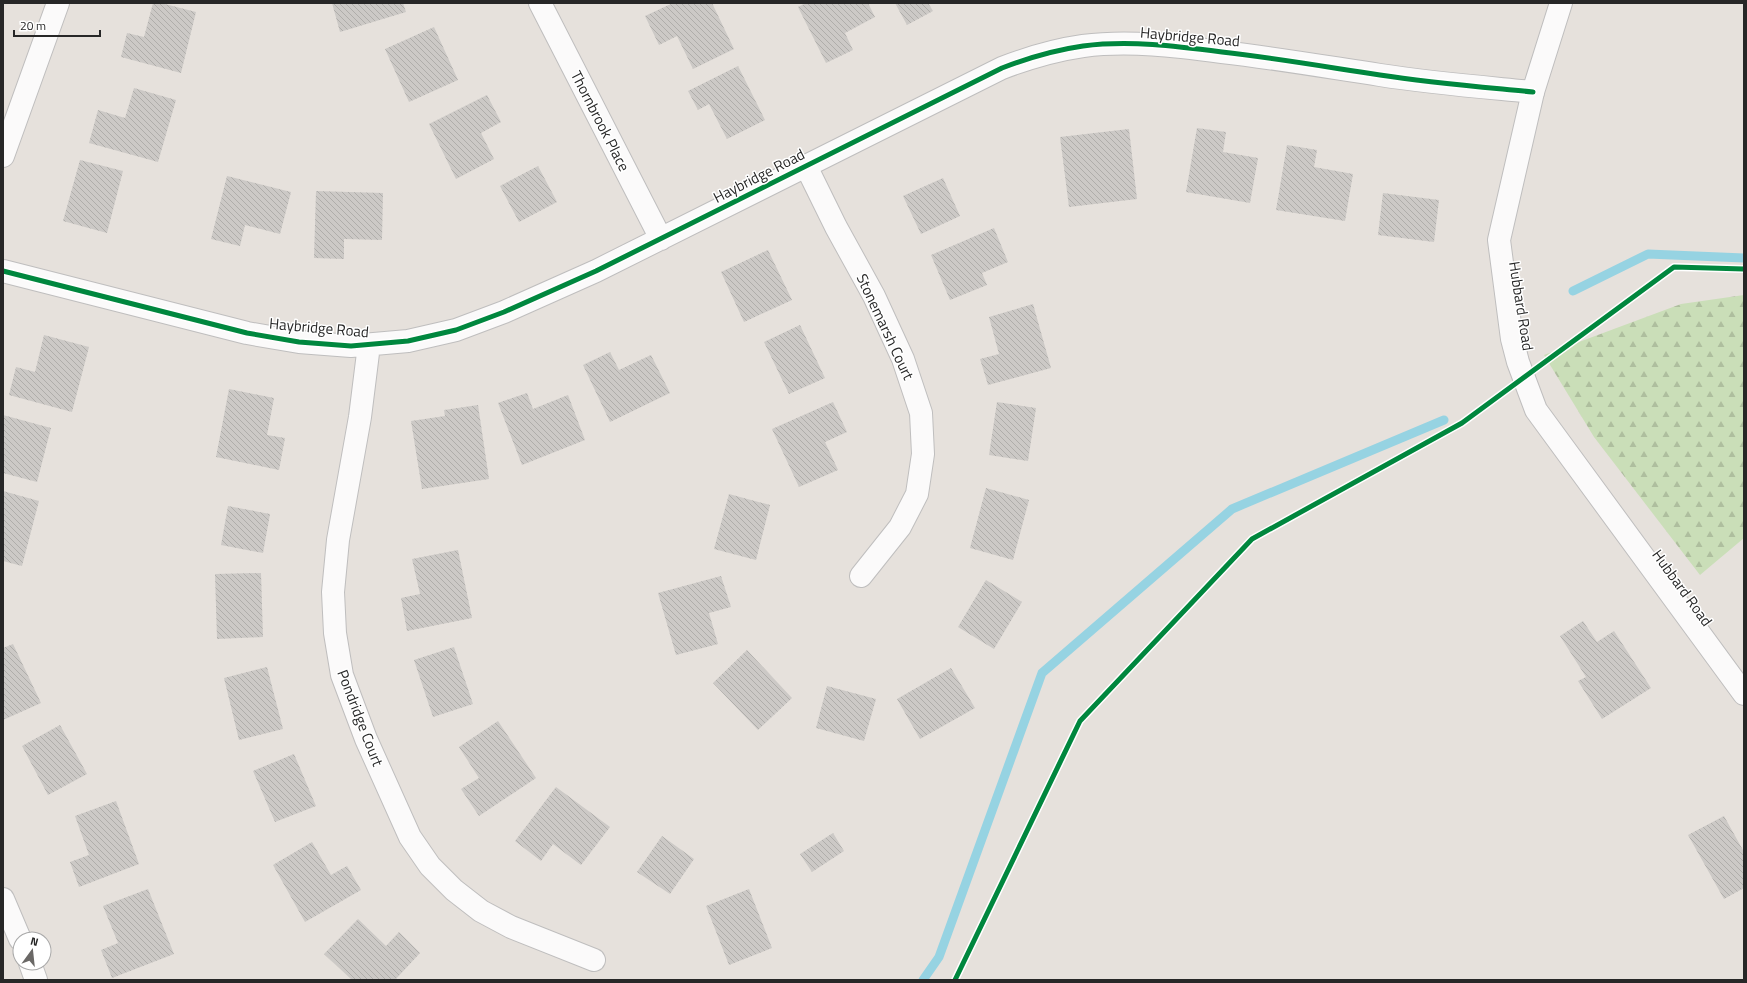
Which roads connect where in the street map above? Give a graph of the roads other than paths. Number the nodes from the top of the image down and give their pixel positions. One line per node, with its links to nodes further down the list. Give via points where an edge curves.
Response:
1 (58, 3): 5 (street)
2 (540, 3): 7 (street, Thornbrook Place)
3 (1562, 3): 4 (street, Hubbard Road)
4 (1533, 92): 6 (street, Haybridge Road, via 1391,77 1182,46 1124,43 1084,46 1052,52 1002,68); 11 (street, Hubbard Road, via 1499,240 1512,339 1518,362 1536,410)
5 (3, 156)
6 (806, 166): 7 (street, Haybridge Road); 10 (street, Stonemarsh Court, via 874,296 903,359 921,413 924,454 916,494 900,527)
7 (661, 239): 9 (street, Haybridge Road, via 596,272 470,325 408,341)
8 (3, 271): 9 (street, Haybridge Road, via 247,333 299,342)
9 (369, 345): 14 (street, Pondridge Court, via 360,416 338,540 333,592 335,633 342,675 366,739 410,837 430,866 454,890 481,911 511,927)
10 (861, 576)
11 (1744, 694)
12 (3, 899): 13 (street)
13 (17, 931)
14 (594, 960)

